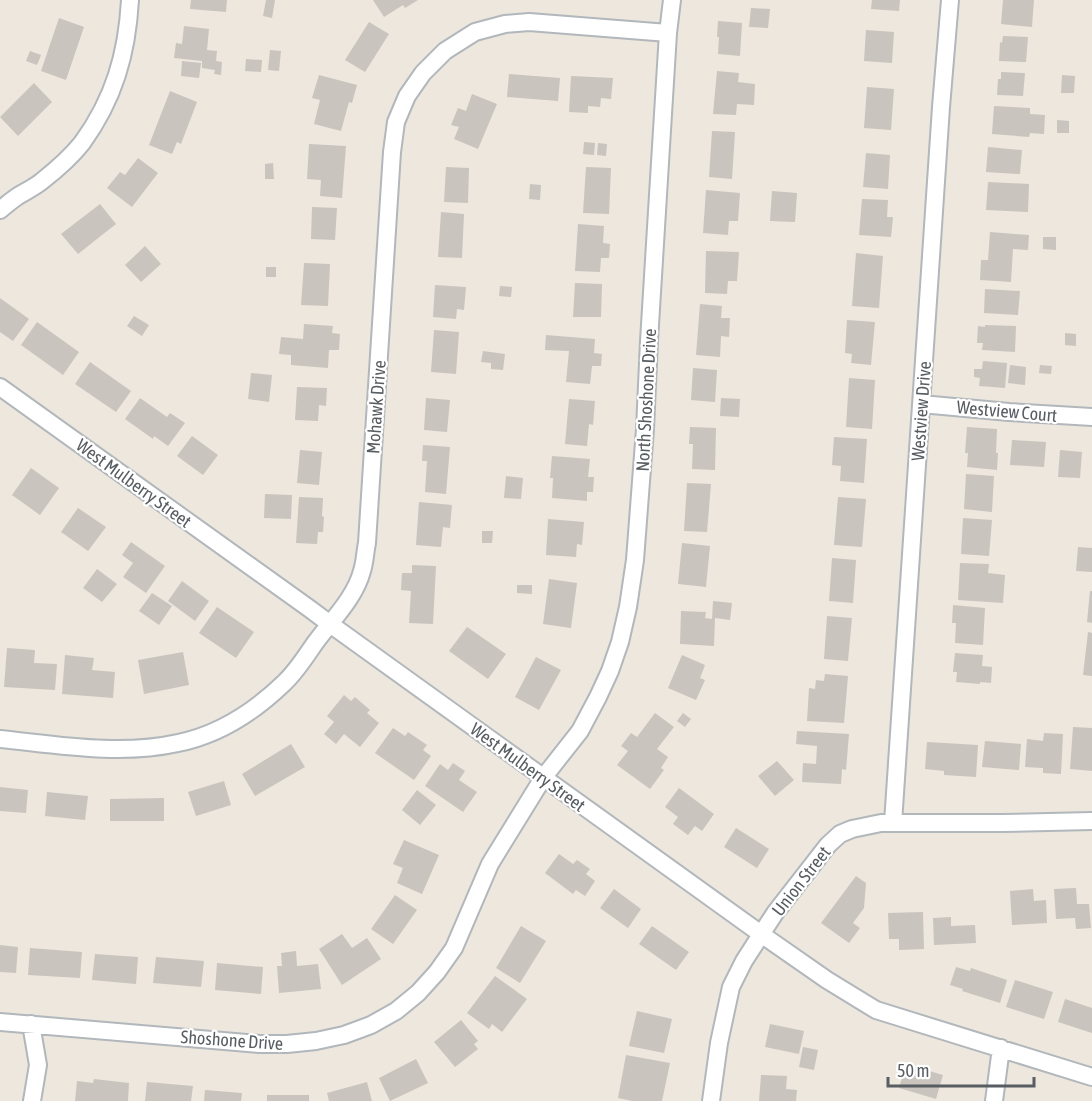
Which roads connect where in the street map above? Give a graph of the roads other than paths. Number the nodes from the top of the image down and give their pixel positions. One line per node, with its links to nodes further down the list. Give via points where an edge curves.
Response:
1 (130, 0): 5 (street, via 119,72 96,121 63,163 40,184)
2 (672, 0): 4 (street, North Shoshone Drive)
3 (950, 0): 7 (street, Westview Drive)
4 (668, 33): 9 (street, Mohawk Drive, via 529,22 505,24 475,32 445,51 407,96 396,122 392,152 367,543 354,590); 11 (street, North Shoshone Drive, via 645,429 628,608 620,642 598,697 580,731)
5 (0, 210)
6 (0, 387): 9 (street, West Mulberry Street)
7 (921, 404): 8 (street, Westview Court); 13 (street, Westview Drive)
8 (1092, 417)
9 (330, 624): 10 (street, Mohawk Drive, via 286,681 256,707 206,734 151,748 122,749); 11 (street, West Mulberry Street)
10 (0, 739)
11 (543, 778): 14 (street, West Mulberry Street); 16 (street, Shoshone Drive, via 490,864 454,948 418,993 371,1025 316,1041 259,1044)
12 (1092, 821): 13 (street, Union Street)
13 (893, 823): 14 (street, Union Street, via 870,824 840,834)
14 (761, 934): 17 (street, West Mulberry Street, via 876,1010); 20 (street, Union Street, via 731,987)
15 (0, 1022): 16 (street, Shoshone Drive)
16 (31, 1024): 19 (street, via 38,1065)
17 (1000, 1048): 18 (street, West Mulberry Street); 21 (street)
18 (1092, 1077)
19 (32, 1101)
20 (711, 1101)
21 (994, 1101)

